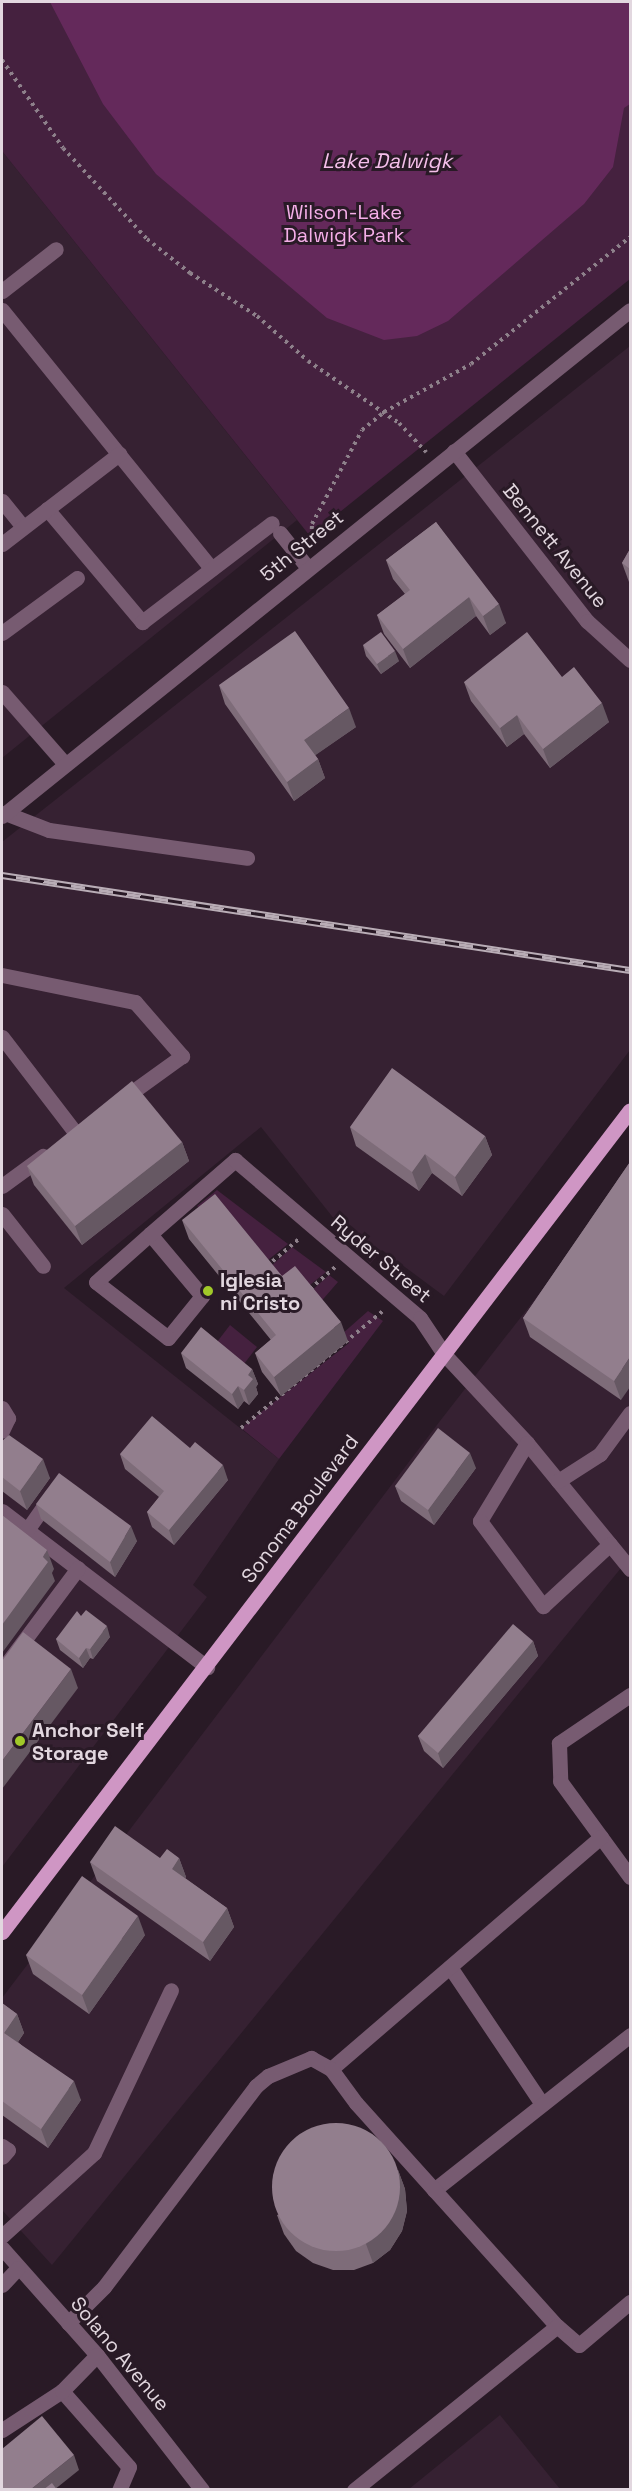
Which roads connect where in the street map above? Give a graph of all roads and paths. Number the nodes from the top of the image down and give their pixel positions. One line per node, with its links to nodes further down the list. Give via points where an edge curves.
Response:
1 (2, 60): 7 (path, via 63,148 147,239 190,273 257,316 308,361)
2 (630, 237): 7 (path, via 471,364)
3 (56, 249): 4 (street)
4 (2, 291)
5 (2, 310): 9 (street)
6 (630, 310): 8 (street, 5th Street)
7 (384, 412): 10 (path); 15 (path, via 362,430 312,524)
8 (454, 451): 10 (street, 5th Street); 19 (street, Bennett Avenue, via 579,611)
9 (119, 454): 12 (street); 16 (street)
10 (438, 463): 15 (street, 5th Street)
11 (2, 501): 13 (street)
12 (47, 509): 13 (street); 16 (street, via 142,622)
13 (23, 527): 14 (street)
14 (2, 544)
15 (308, 568): 16 (street, via 276,528); 21 (street, 5th Street)
16 (212, 569)
17 (77, 578): 18 (street)
18 (2, 633)
19 (630, 660)
20 (2, 693): 21 (street)
21 (65, 764): 22 (street, 5th Street)
22 (3, 815): 23 (street, via 49,830)
23 (247, 858)
24 (2, 975): 27 (street, via 135,1002 182,1056)
25 (2, 1037): 28 (street, via 71,1136)
26 (630, 1110): 37 (main road, Sonoma Boulevard)
27 (104, 1112)
28 (2, 1186)
29 (2, 1214): 33 (street)
30 (312, 1227): 31 (street, Ryder Street, via 235,1160); 32 (street, Ryder Street); 34 (path)
31 (150, 1234): 31 (street, Ryder Street, via 202,1296 168,1338 96,1282)
32 (346, 1257): 35 (path); 36 (street, Ryder Street)
33 (43, 1266)
34 (265, 1267)
35 (307, 1291)
36 (395, 1298): 37 (street, Ryder Street, via 420,1318); 40 (path, via 346,1345)
37 (444, 1354): 42 (street, Ryder Street); 50 (main road, Sonoma Boulevard)
38 (2, 1408): 41 (street, via 8,1418)
39 (630, 1413): 43 (street, via 600,1454)
40 (240, 1428)
41 (2, 1431)
42 (527, 1443): 43 (street, Ryder Street); 47 (street, via 480,1521 543,1606)
43 (558, 1481): 47 (street, Ryder Street)
44 (56, 1490): 46 (street)
45 (2, 1511): 46 (street)
46 (27, 1530): 48 (street)
47 (610, 1544): 49 (street, Ryder Street)
48 (78, 1568): 50 (street); 51 (street)
49 (630, 1569)
50 (207, 1667): 55 (main road, Sonoma Boulevard)
51 (2, 1670)
52 (630, 1695): 53 (street, via 559,1743 560,1780)
53 (601, 1836): 54 (street); 56 (street)
54 (630, 1877)
55 (2, 1932)
56 (450, 1967): 59 (street); 60 (street)
57 (171, 1990): 64 (street, via 94,2153)
58 (630, 2035): 60 (street)
59 (331, 2069): 63 (street); 69 (street, via 311,2058 268,2076 256,2086 104,2287)
60 (542, 2104): 63 (street)
61 (2, 2146): 62 (street, via 8,2150)
62 (2, 2157)
63 (434, 2190): 70 (street)
64 (2, 2236)
65 (2, 2248): 66 (street, Solano Avenue)
66 (18, 2268): 67 (street); 69 (street, Solano Avenue)
67 (2, 2285)
68 (630, 2302): 70 (street, via 579,2345)
69 (68, 2323): 71 (street, Solano Avenue)
70 (557, 2326): 76 (street)
71 (97, 2355): 72 (street); 75 (street, Solano Avenue)
72 (62, 2391): 73 (street); 74 (street, via 129,2467)
73 (2, 2430)
74 (119, 2490)
75 (202, 2490)
76 (354, 2490)

